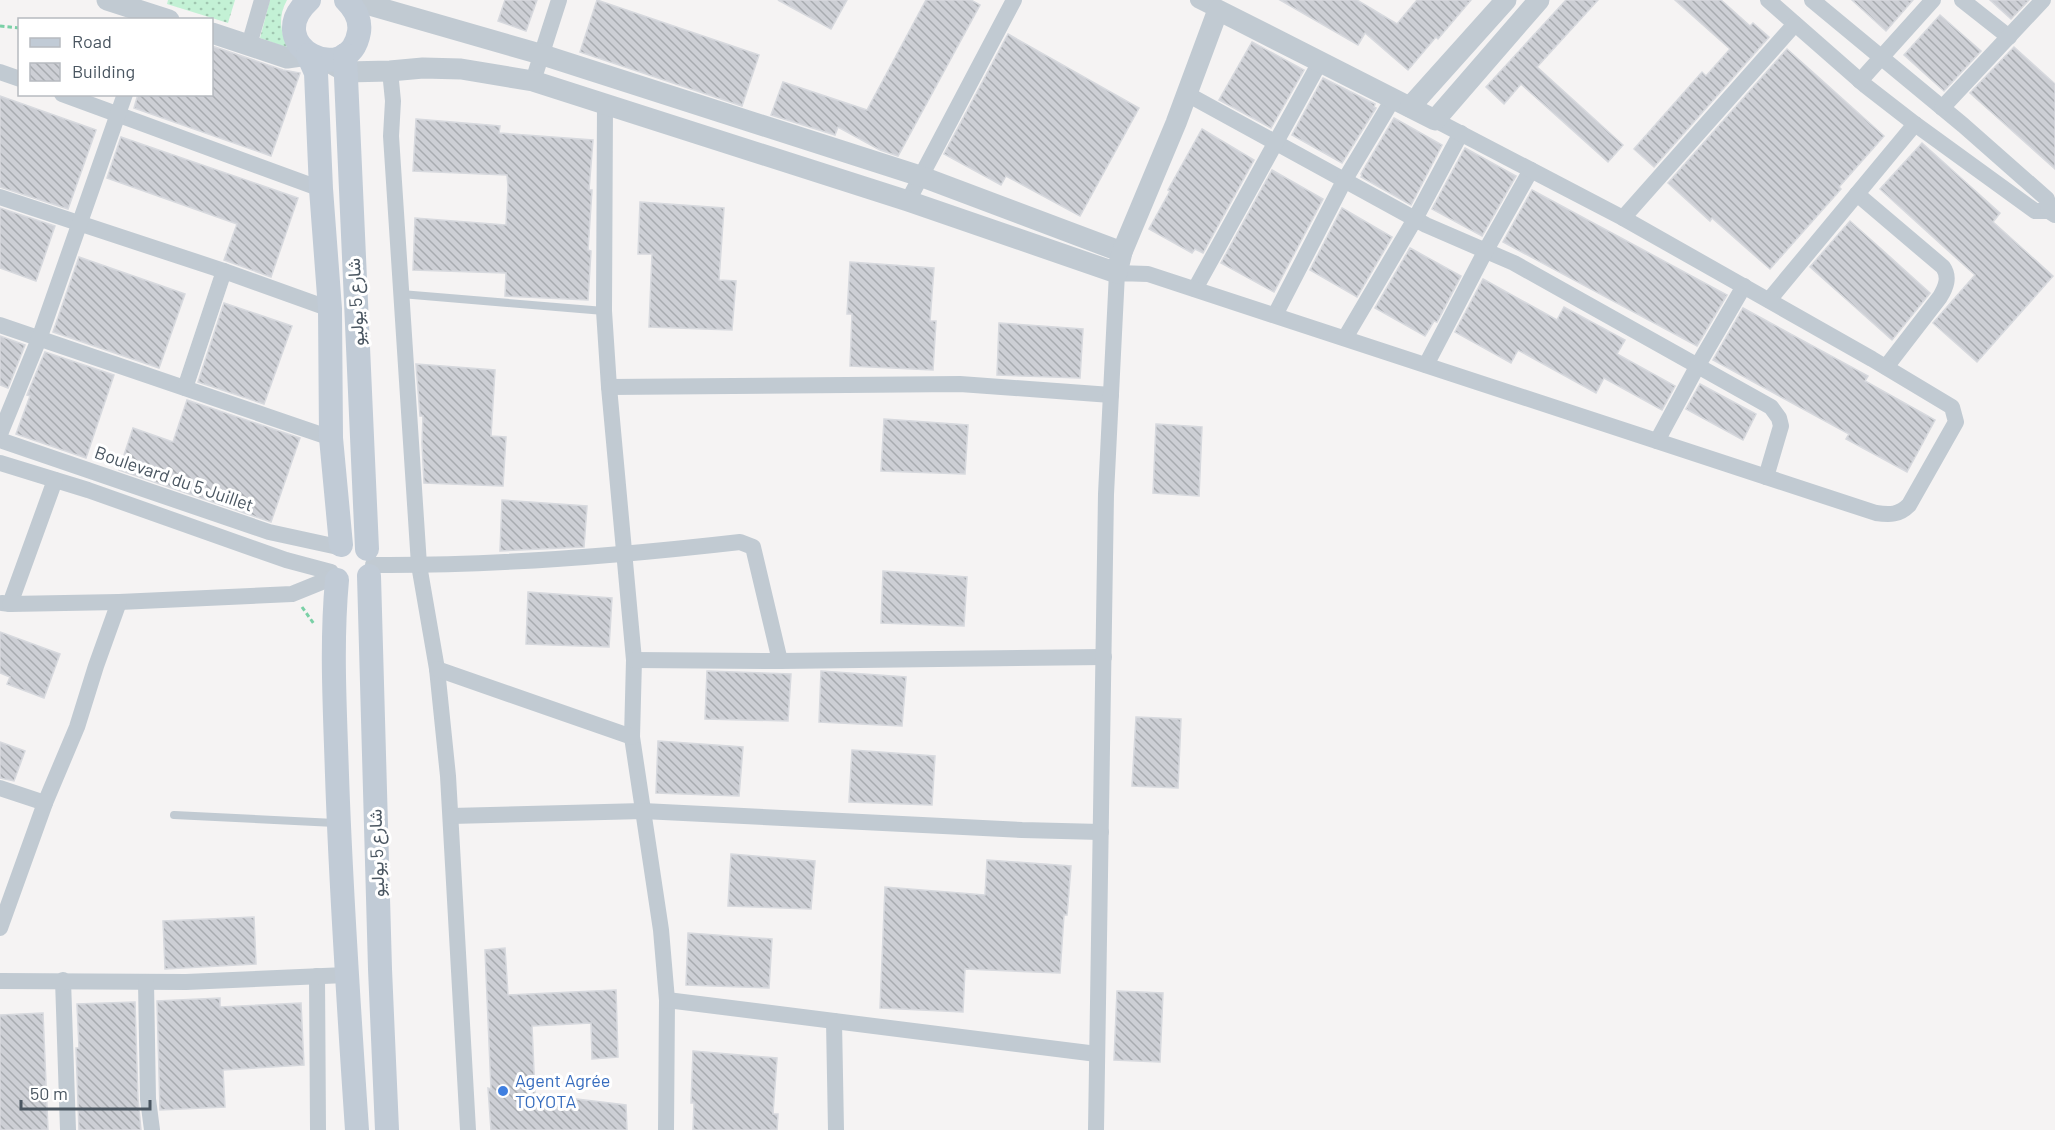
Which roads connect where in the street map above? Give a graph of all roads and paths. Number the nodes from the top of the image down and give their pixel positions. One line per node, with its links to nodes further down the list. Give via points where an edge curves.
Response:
1 (107, 0): 17 (street)
2 (262, 0): 24 (street)
3 (309, 0): 27 (main road, via 296,16 296,37 300,47)
4 (346, 0): 27 (main road, via 358,16 358,38 353,48)
5 (352, 0): 25 (street)
6 (559, 0): 25 (street)
7 (1014, 0): 46 (street)
8 (1198, 0): 16 (street)
9 (1506, 0): 37 (street)
10 (1539, 0): 41 (street)
11 (1767, 0): 19 (street)
12 (1814, 0): 26 (street)
13 (1933, 0): 26 (street)
14 (1962, 0): 23 (street)
15 (2043, 0): 23 (street)
16 (1218, 10): 28 (street); 34 (street)
17 (149, 11): 18 (street)
18 (165, 18)
19 (1795, 24): 33 (street); 53 (street)
20 (0, 26): 21 (path)
21 (18, 27)
22 (213, 33): 24 (street)
23 (2009, 37): 39 (street)
24 (249, 45): 27 (street, via 287,58)
25 (540, 54): 32 (street); 46 (street)
26 (1880, 56): 33 (street); 39 (street)
27 (331, 60): 29 (street); 48 (main road, شارع 5 يوليو, via 316,73); 84 (main road, شارع 5 يوليو)
28 (1320, 62): 37 (street); 44 (street)
29 (390, 71): 32 (street, via 461,69); 61 (street)
30 (0, 72): 31 (street)
31 (18, 78)
32 (532, 81): 38 (street)
33 (1860, 81): 42 (street)
34 (1187, 94): 44 (street); 57 (street)
35 (67, 96): 40 (street)
36 (124, 96): 40 (street)
37 (1401, 103): 41 (street); 47 (street)
38 (605, 104): 51 (street); 64 (street)
39 (1942, 108): 52 (street, via 2047,199)
40 (118, 115): 48 (street); 55 (street)
41 (1435, 120): 43 (street)
42 (1915, 124): 49 (street); 52 (street, via 2035,212)
43 (1461, 133): 45 (street); 54 (street)
44 (1274, 143): 47 (street); 60 (street)
45 (1531, 170): 53 (street); 56 (street)
46 (920, 176): 51 (street); 57 (street)
47 (1344, 181): 54 (street); 65 (street)
48 (321, 189): 63 (main road, شارع 5 يوليو)
49 (1857, 194): 62 (street); 71 (street, via 1943,267 1947,275 1940,297)
50 (0, 197): 55 (street)
51 (908, 201): 57 (street)
52 (2052, 213)
53 (1623, 218): 59 (street)
54 (1415, 219): 56 (street); 67 (street)
55 (80, 224): 58 (street); 68 (street)
56 (1486, 250): 69 (street); 70 (street)
57 (1120, 263): 60 (street); 74 (street)
58 (224, 271): 63 (street); 73 (street)
59 (1744, 286): 62 (street); 70 (street)
60 (1195, 289): 65 (street)
61 (401, 294): 64 (lane); 85 (street)
62 (1769, 300): 71 (street)
63 (330, 309): 76 (main road, شارع 5 يوليو)
64 (604, 311): 72 (street)
65 (1275, 315): 67 (street)
66 (0, 325): 68 (street)
67 (1345, 338): 69 (street)
68 (39, 339): 73 (street); 75 (street)
69 (1426, 365): 78 (street)
70 (1698, 365): 78 (street); 80 (street, via 1775,411 1781,426)
71 (1886, 367): 80 (street, via 1946,402 1952,407 1956,422 1907,507 1893,515 1876,513)
72 (609, 387): 74 (street, via 960,384); 83 (street)
73 (185, 388): 76 (street)
74 (1111, 395): 89 (street)
75 (0, 434)
76 (331, 438): 82 (main road, شارع 5 يوليو)
77 (0, 440): 82 (street, Boulevard du 5 Juillet, via 269,532)
78 (1658, 441): 80 (street)
79 (0, 463): 81 (street)
80 (1766, 477)
81 (55, 480): 86 (street); 88 (street)
82 (340, 546): 84 (main road, via 355,543); 86 (main road, via 331,558)
83 (624, 555): 85 (street); 90 (street); 91 (street, via 740,543 753,547)
84 (370, 563): 85 (street); 86 (main road, via 360,584 348,585); 114 (main road, شارع 5 يوليو)
85 (419, 565): 92 (street)
86 (334, 576): 87 (street, via 292,594); 99 (main road, شارع 5 يوليو)
87 (119, 602): 88 (street); 95 (street, via 77,727)
88 (5, 603)
89 (1104, 657): 91 (street); 100 (street)
90 (634, 660): 91 (street); 93 (street)
91 (780, 661)
92 (437, 669): 93 (street); 98 (street)
93 (632, 736): 96 (street)
94 (0, 788): 95 (street)
95 (45, 802): 101 (street)
96 (643, 812): 98 (street); 100 (street); 107 (street, via 662,930)
97 (174, 815): 99 (lane)
98 (451, 816): 115 (street)
99 (339, 823): 102 (main road, شارع 5 يوليو)
100 (1101, 832): 109 (street)
101 (0, 928)
102 (346, 975): 103 (street); 113 (main road, شارع 5 يوليو)
103 (317, 976): 106 (street); 112 (street)
104 (63, 980): 105 (street); 106 (street); 110 (street)
105 (0, 981)
106 (146, 982): 111 (street)
107 (667, 1000): 108 (street); 116 (street)
108 (834, 1021): 109 (street); 117 (street)
109 (1097, 1054): 118 (street)
110 (68, 1130)
111 (152, 1130)
112 (318, 1130)
113 (357, 1130)
114 (387, 1130)
115 (468, 1130)
116 (666, 1130)
117 (836, 1130)
118 (1096, 1130)

